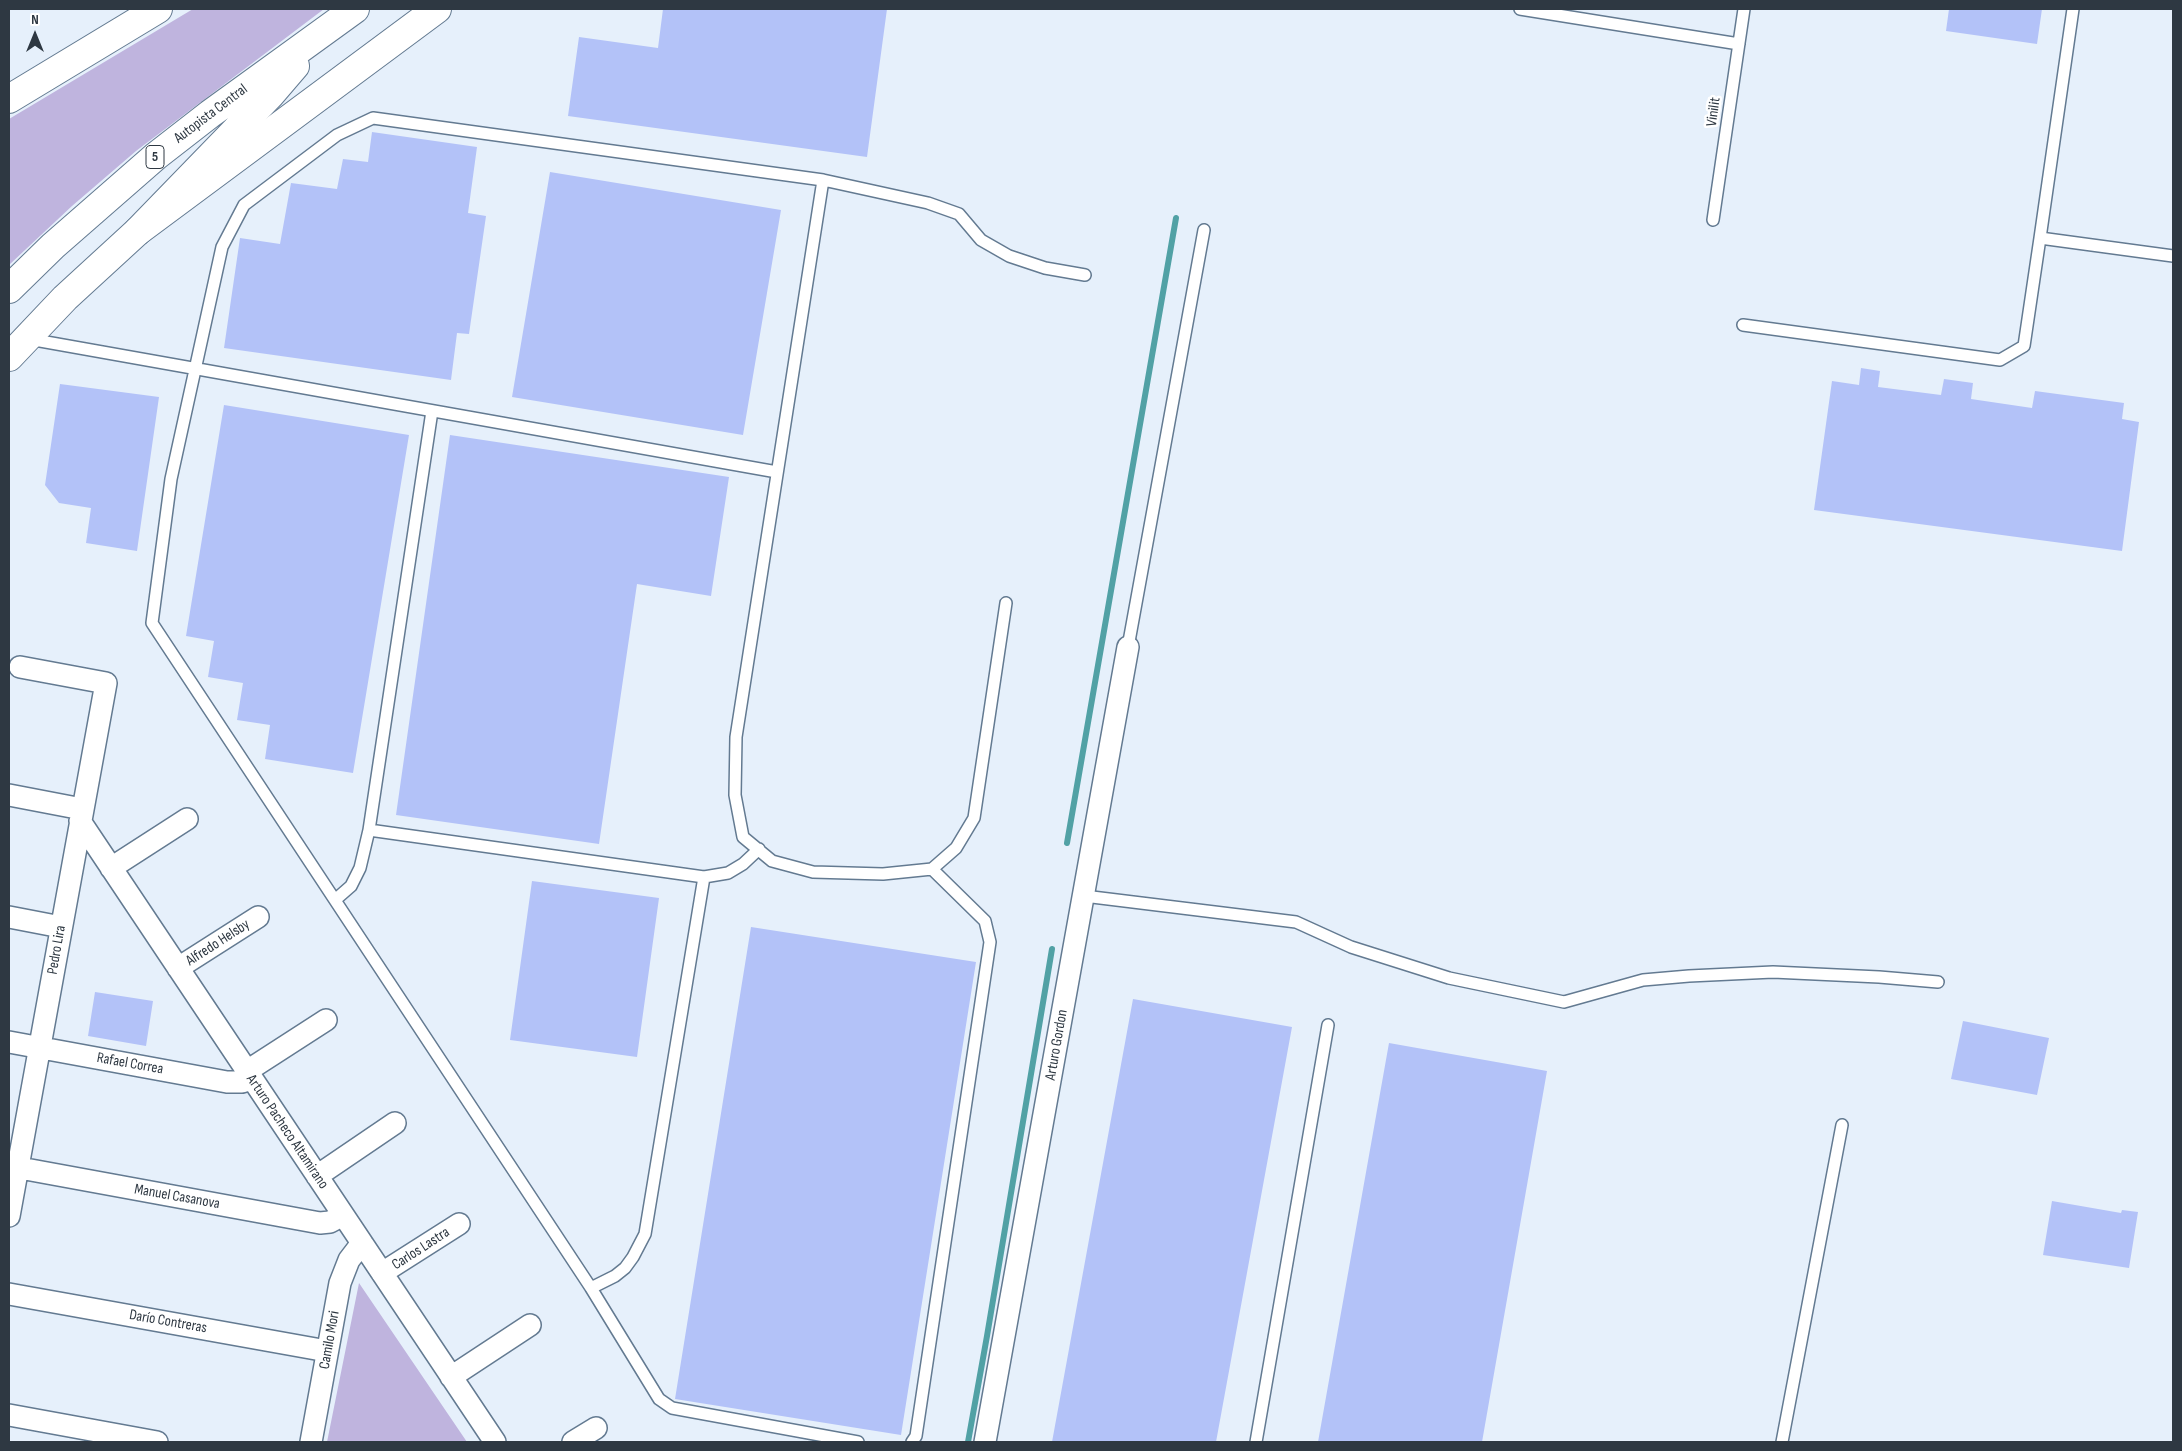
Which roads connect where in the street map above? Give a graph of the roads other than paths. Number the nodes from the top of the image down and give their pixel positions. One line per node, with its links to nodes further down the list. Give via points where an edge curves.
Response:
1 (158, 9): 9 (main road)
2 (355, 9): 7 (main road, Autopista Central / 5)
3 (437, 9): 13 (main road)
4 (1520, 9): 8 (lane)
5 (1744, 9): 8 (lane, Vinilit)
6 (2073, 9): 14 (lane)
7 (313, 40): 13 (main road, via 271,94); 17 (main road, Autopista Central / 5, via 156,156 53,246)
8 (1739, 44): 11 (lane, Vinilit)
9 (9, 99)
10 (823, 180): 16 (lane, via 959,214 981,240 1009,256 1045,268); 20 (lane, via 373,118 337,135 244,205 222,247); 22 (lane)
11 (1713, 220)
12 (1204, 230): 24 (lane)
13 (138, 231): 19 (main road)
14 (2040, 238): 15 (lane); 18 (lane, via 2024,346 2000,360)
15 (2173, 256)
16 (1085, 275)
17 (9, 290)
18 (1743, 325)
19 (17, 347): 20 (lane)
20 (194, 368): 21 (lane); 35 (lane, via 171,479 152,623)
21 (432, 411): 22 (lane); 29 (lane)
22 (778, 472): 30 (lane, via 736,737 735,795 743,837)
23 (1006, 603): 32 (lane, via 974,818 956,848)
24 (1128, 647): 34 (street, Arturo Gordon)
25 (20, 667): 27 (street, Pedro Lira, via 106,683)
26 (9, 795): 27 (street)
27 (81, 815): 31 (street, Arturo Pacheco Altamirano); 38 (street, Pedro Lira)
28 (187, 819): 31 (street)
29 (369, 830): 33 (lane); 35 (lane, via 360,868 351,886)
30 (759, 849): 32 (lane, via 772,861 813,872 883,874); 33 (lane, via 728,873)
31 (111, 868): 39 (street, Arturo Pacheco Altamirano)
32 (932, 869): 67 (lane, via 985,921 990,942 916,1436)
33 (704, 876): 55 (lane, via 645,1234 625,1268)
34 (1084, 896): 40 (lane, via 1296,922 1351,947 1449,978 1564,1002 1643,980 1698,975 1773,972); 68 (street, Arturo Gordon)
35 (336, 900): 55 (lane)
36 (9, 917): 38 (street)
37 (258, 917): 39 (street, Alfredo Helsby)
38 (61, 927): 44 (street, Pedro Lira)
39 (178, 968): 45 (street, Arturo Pacheco Altamirano)
40 (1938, 982)
41 (326, 1020): 45 (street)
42 (1328, 1025): 69 (lane)
43 (9, 1042): 44 (street, Rafael Correa)
44 (40, 1048): 45 (street, Rafael Correa, via 227,1082 242,1082); 48 (street, Pedro Lira)
45 (249, 1075): 49 (street, Arturo Pacheco Altamirano)
46 (395, 1123): 49 (street)
47 (1842, 1125): 70 (lane)
48 (13, 1167): 50 (street, Manuel Casanova, via 320,1223); 51 (street, Pedro Lira)
49 (317, 1176): 50 (street, Arturo Pacheco Altamirano)
50 (343, 1215): 53 (street, Arturo Pacheco Altamirano)
51 (9, 1216)
52 (459, 1224): 54 (street, Carlos Lastra)
53 (362, 1243): 54 (street, Arturo Pacheco Altamirano); 58 (street, Camilo Mori, via 343,1271)
54 (382, 1273): 59 (street, Arturo Pacheco Altamirano)
55 (591, 1288): 66 (lane, via 659,1399 672,1408)
56 (9, 1294): 58 (street, Darío Contreras)
57 (530, 1325): 59 (street)
58 (328, 1351): 63 (street, Camilo Mori)
59 (451, 1377): 64 (street, Arturo Pacheco Altamirano)
60 (9, 1415): 62 (street)
61 (596, 1428): 65 (street)
62 (157, 1442)
63 (311, 1442)
64 (494, 1442)
65 (573, 1442)
66 (858, 1442)
67 (912, 1442)
68 (985, 1442)
69 (1256, 1442)
70 (1782, 1442)

